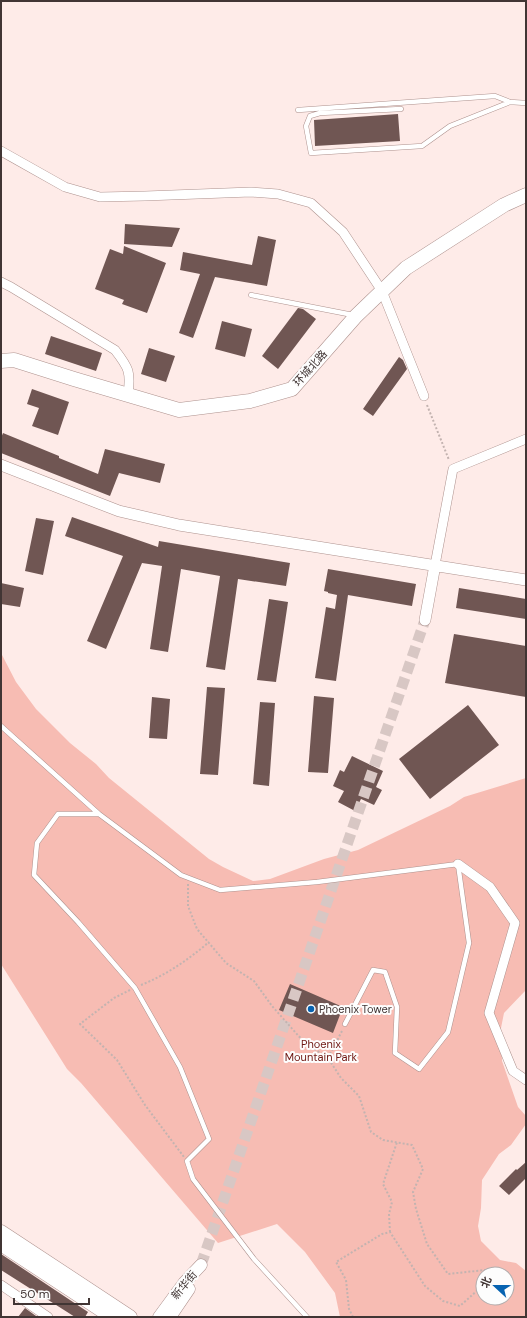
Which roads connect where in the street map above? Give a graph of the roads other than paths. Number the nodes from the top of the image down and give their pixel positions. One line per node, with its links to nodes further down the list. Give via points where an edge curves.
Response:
1 (510, 102): 2 (lane); 3 (lane, via 450,126 422,146 311,153 306,126 310,116 320,113); 4 (lane, via 495,96)
2 (526, 103)
3 (401, 108)
4 (298, 110)
5 (1, 151): 8 (street, via 65,187 100,197 251,192 278,194 311,203 343,232)
6 (526, 195): 8 (main road, 环城北路, via 504,205 406,268)
7 (1, 282): 12 (street, via 115,350 125,362 130,377)
8 (382, 291): 10 (main road, 环城北路); 13 (street)
9 (251, 295): 10 (lane)
10 (356, 316): 12 (main road, 环城北路, via 292,389 250,401 179,410)
11 (1, 362): 12 (main road, 环城北路, via 14,360)
12 (128, 395)
13 (424, 396)
14 (526, 439): 16 (street, via 453,469)
15 (1, 465): 16 (street, via 119,511 179,525)
16 (435, 565): 17 (street); 18 (street)
17 (526, 580)
18 (425, 620)
19 (1, 726): 20 (lane)
20 (100, 814): 21 (lane, via 181,875 220,890 317,882); 32 (lane, via 58,814 37,842 34,875 135,988 180,1067 209,1139 187,1161 193,1179 250,1253)
21 (458, 864): 22 (lane, via 469,942 448,1032 419,1069 395,1053 397,1007 386,972 373,970); 23 (street, via 490,886 514,923 489,1013 513,1071)
22 (346, 1024)
23 (526, 1080)
24 (1, 1232): 29 (main road)
25 (1, 1244): 28 (main road)
26 (1, 1286): 27 (street)
27 (48, 1317)
28 (112, 1317)
29 (130, 1317)
30 (159, 1317): 31 (main road, 新华街, via 184,1282 202,1265)
31 (170, 1317)
32 (307, 1317)

